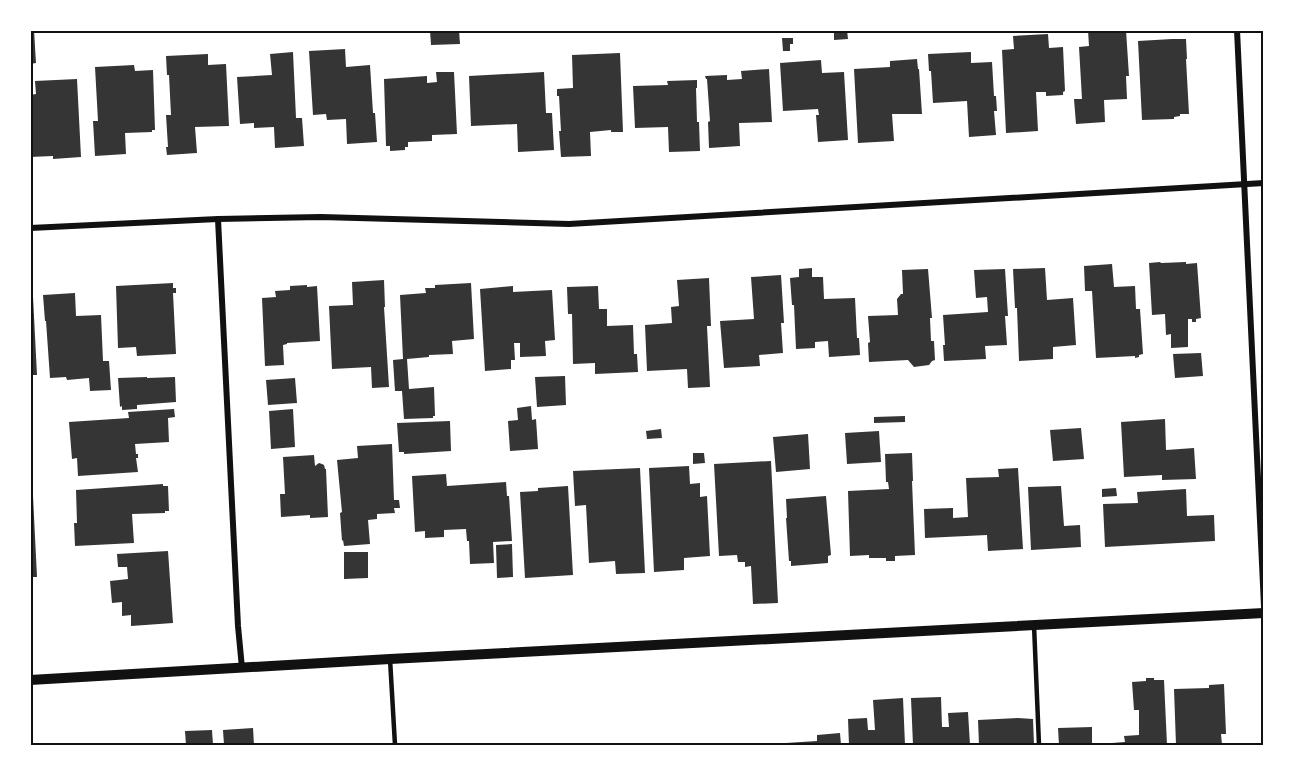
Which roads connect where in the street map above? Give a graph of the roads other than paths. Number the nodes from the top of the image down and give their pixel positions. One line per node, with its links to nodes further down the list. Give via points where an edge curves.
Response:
1 (1237, 30): 3 (street)
2 (1264, 183): 3 (street)
3 (1245, 184): 4 (street, via 569,224 321,217); 6 (street)
4 (218, 219): 5 (street); 10 (street)
5 (30, 228)
6 (1264, 606)
7 (1264, 613): 8 (street)
8 (1034, 625): 9 (street); 13 (lane)
9 (390, 659): 10 (street); 12 (lane)
10 (242, 668): 11 (street)
11 (30, 680)
12 (395, 745)
13 (1039, 745)

